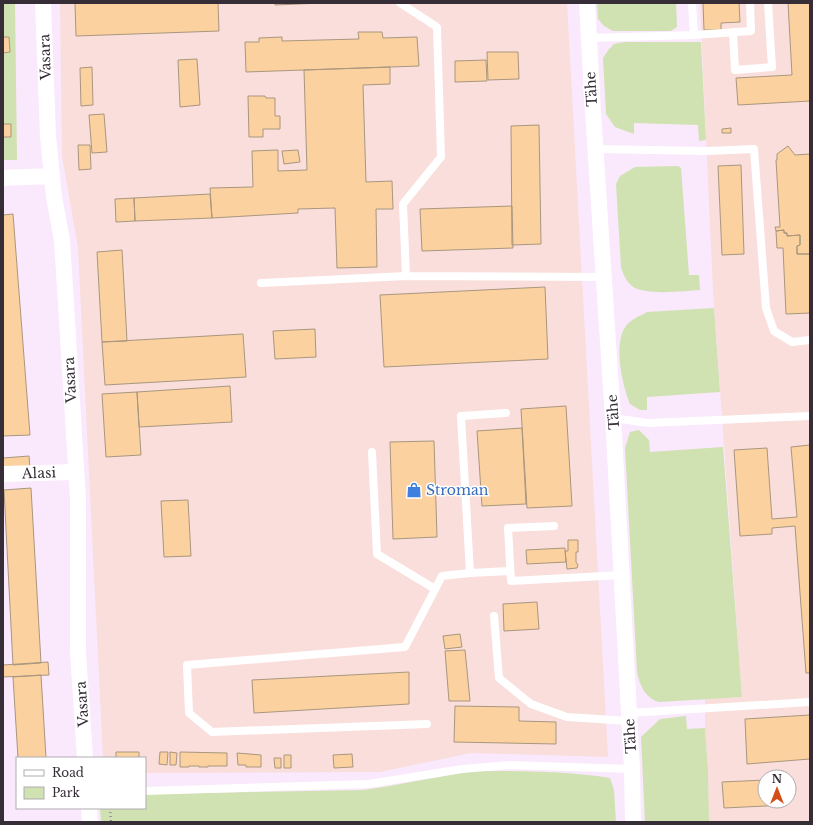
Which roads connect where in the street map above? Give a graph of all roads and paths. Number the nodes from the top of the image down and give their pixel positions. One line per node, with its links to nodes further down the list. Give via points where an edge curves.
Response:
1 (43, 3): 11 (street, Vasara)
2 (400, 3): 13 (lane, via 437,27 442,157 403,204)
3 (587, 3): 9 (street, Tähe)
4 (692, 3): 8 (lane)
5 (750, 3): 7 (lane, via 751,31)
6 (768, 3): 7 (lane, via 772,68 735,70)
7 (733, 32): 8 (lane)
8 (694, 35): 9 (lane)
9 (589, 38): 10 (street, Tähe)
10 (595, 149): 14 (street, Tähe); 16 (lane, via 754,149 766,308 774,330 792,342)
11 (51, 176): 12 (street); 21 (street, Vasara, via 62,240)
12 (3, 178)
13 (406, 276): 14 (lane); 15 (lane)
14 (603, 277): 19 (street, Tähe)
15 (261, 283)
16 (810, 340)
17 (506, 413): 25 (lane, via 461,416)
18 (810, 416): 19 (lane, via 648,423)
19 (613, 418): 26 (street, Tähe)
20 (372, 452): 27 (lane, via 377,554)
21 (76, 472): 22 (street, Alasi); 32 (street, Vasara, via 78,652)
22 (3, 474)
23 (554, 526): 24 (lane, via 508,528)
24 (510, 571): 25 (lane); 26 (lane, via 511,581)
25 (470, 573): 27 (lane, via 442,576)
26 (622, 575): 30 (street, Tähe)
27 (435, 589): 31 (lane, via 406,647 187,665 189,713 212,732)
28 (494, 616): 30 (lane, via 499,678 531,704 567,717)
29 (810, 702): 30 (lane)
30 (629, 717): 33 (street, Tähe)
31 (427, 724)
32 (85, 757)
33 (632, 769): 34 (lane, via 510,765 462,769 368,784); 39 (street, Tähe)
34 (146, 791)
35 (89, 809): 37 (street)
36 (110, 809): 38 (path)
37 (90, 822)
38 (111, 822)
39 (633, 822)

